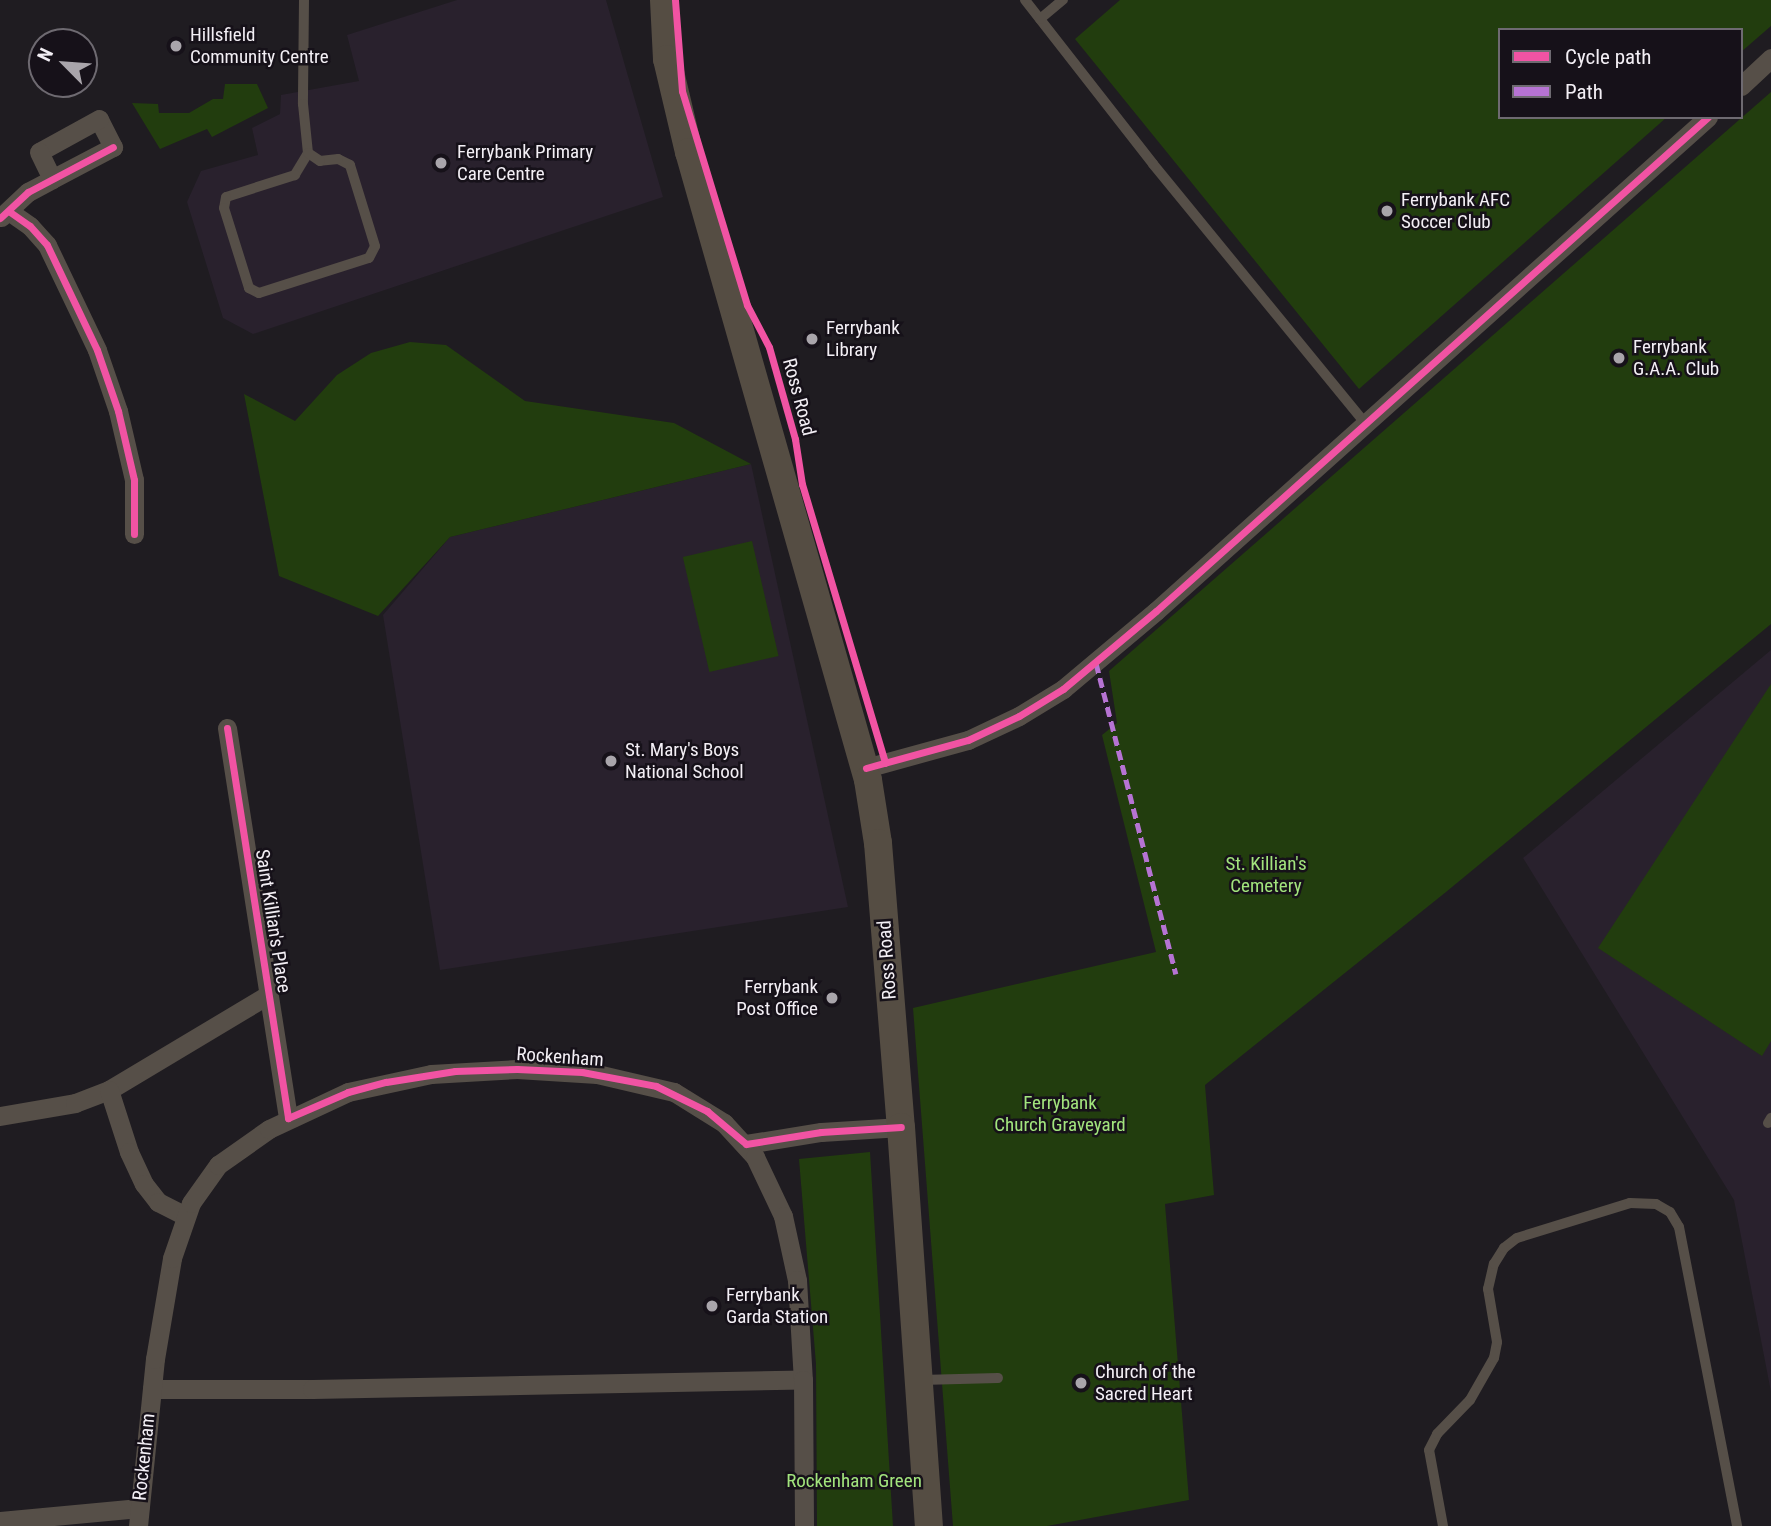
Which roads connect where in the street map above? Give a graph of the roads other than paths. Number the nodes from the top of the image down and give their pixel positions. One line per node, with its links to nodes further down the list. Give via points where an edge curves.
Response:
1 (304, 0): 9 (lane, via 303,104)
2 (664, 0): 15 (main road, Ross Road, via 667,59 689,152)
3 (1025, 0): 5 (lane)
4 (1063, 0): 5 (lane)
5 (1040, 19): 12 (lane)
6 (1771, 58): 7 (street)
7 (1743, 84)
8 (1706, 119): 12 (street)
9 (308, 153): 9 (lane, via 295,175 226,197 224,208 249,288 260,293 369,258 375,246 350,164 338,159 320,161)
10 (52, 179): 11 (street, via 28,192)
11 (5, 215): 13 (street, via 30,226 47,245 97,350 134,480)
12 (1364, 422): 15 (street, via 1156,611 1042,703 968,740)
13 (134, 534)
14 (227, 728): 16 (street, Saint Killian's Place)
15 (866, 768): 20 (main road, Ross Road, via 878,844)
16 (268, 995): 17 (street, Saint Killian's Place); 19 (street, Saint Killian's Place)
17 (109, 1090): 18 (street, Saint Killian's Place, via 75,1104); 22 (street, via 144,1184 165,1207)
18 (0, 1116)
19 (288, 1118): 21 (street, Rockenham, via 348,1093 409,1077 488,1069 562,1070 617,1077 674,1093 716,1117); 22 (street, Rockenham, via 219,1165)
20 (901, 1127): 21 (street, via 821,1132); 25 (main road, Ross Road)
21 (746, 1144): 24 (street, Rockenham, via 765,1173 788,1236 797,1280)
22 (186, 1216): 26 (street, Rockenham, via 169,1276)
23 (998, 1378): 25 (lane)
24 (803, 1380): 26 (street, Rockenham); 29 (street, Rockenham)
25 (917, 1380): 30 (main road, Ross Road)
26 (152, 1389): 27 (street, Rockenham)
27 (138, 1517): 28 (street)
28 (0, 1521)
29 (804, 1526)
30 (929, 1526)
31 (1443, 1526): 32 (lane, via 1429,1450 1437,1434 1470,1400 1494,1358 1497,1342 1489,1289 1499,1256 1517,1238 1630,1203 1656,1204 1670,1212 1679,1227)
32 (1737, 1526)

